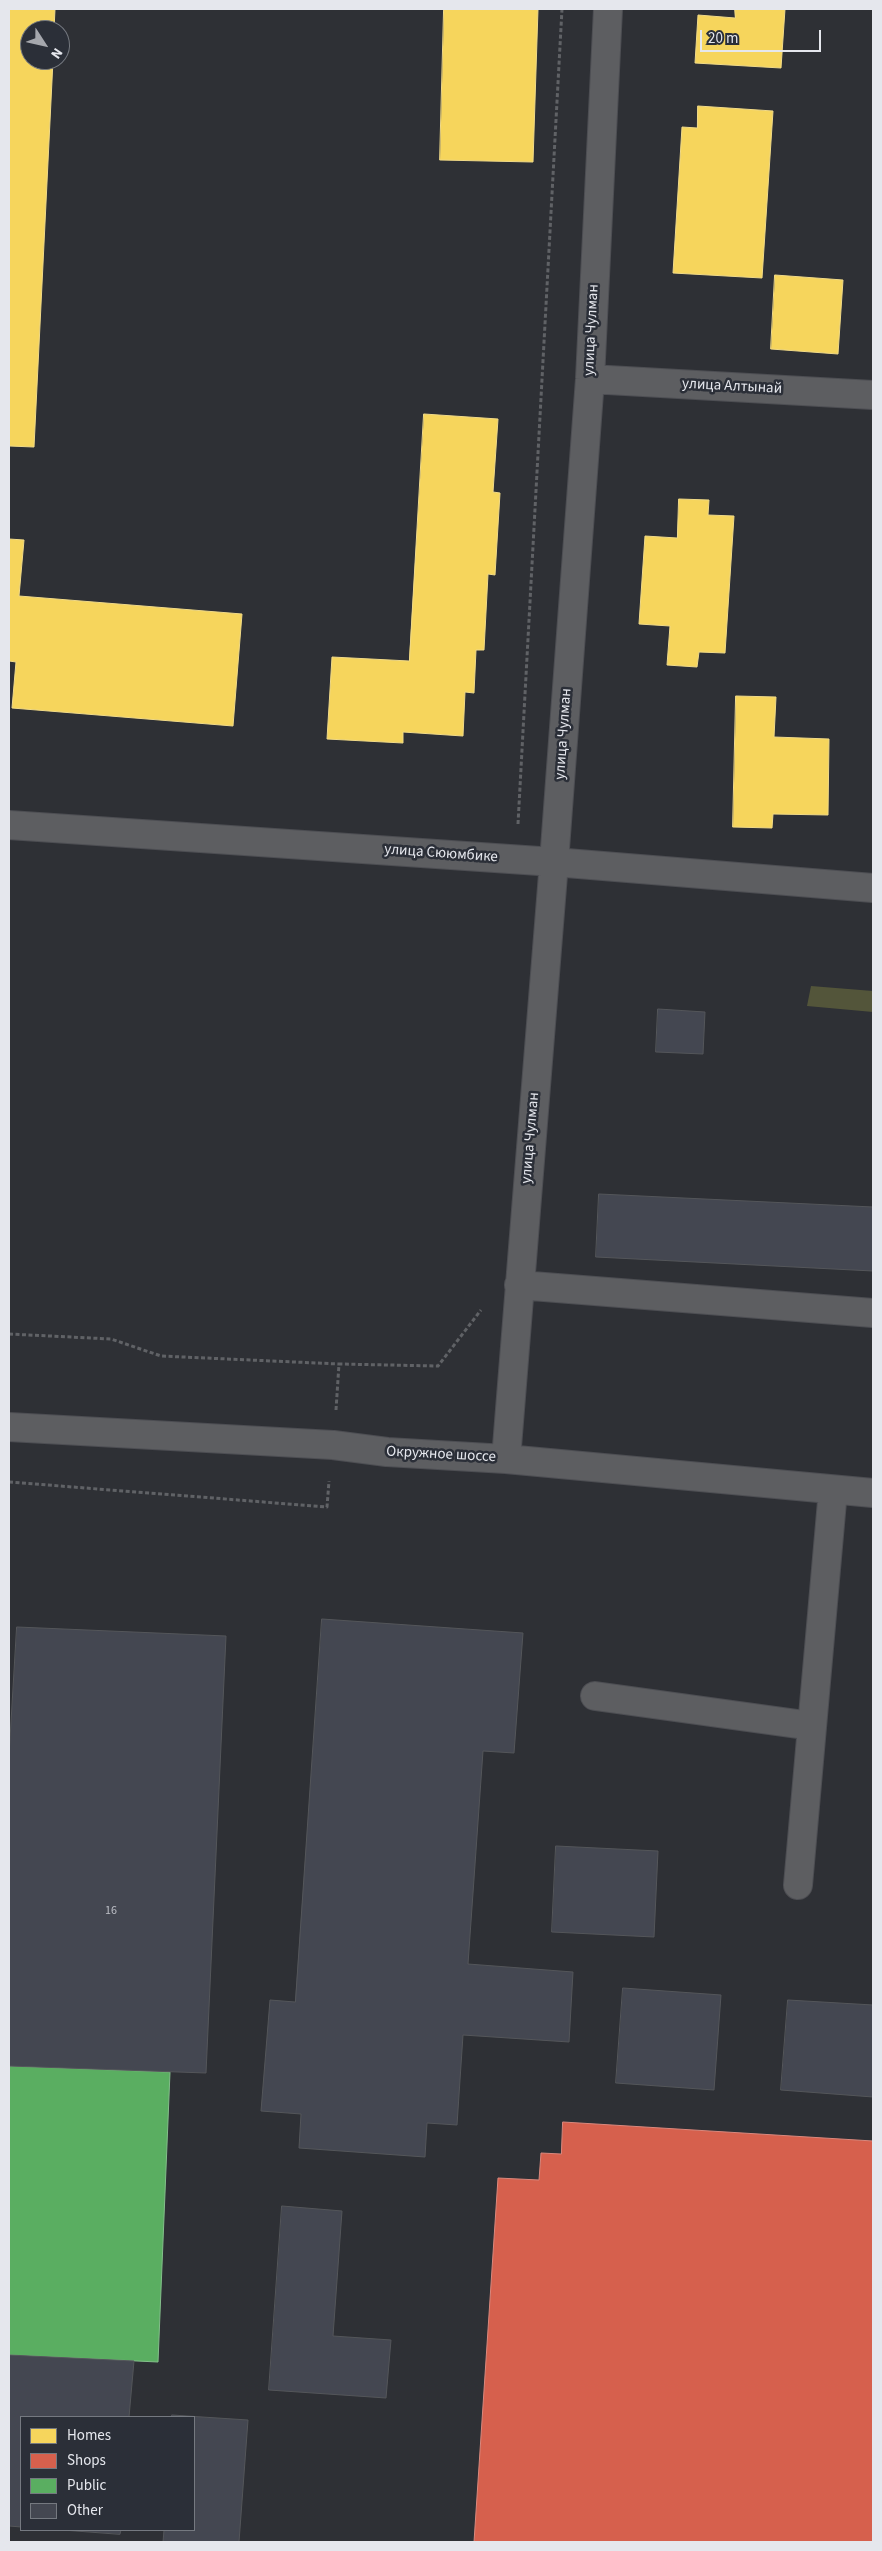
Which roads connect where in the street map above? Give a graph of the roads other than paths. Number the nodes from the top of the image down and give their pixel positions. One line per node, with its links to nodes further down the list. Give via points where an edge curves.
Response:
1 (608, 9): 2 (street, улица Чулман)
2 (590, 379): 3 (street, улица Алтынай); 5 (street, улица Чулман)
3 (873, 395)
4 (9, 825): 5 (street, улица Сююмбике)
5 (554, 862): 6 (street, улица Сююмбике); 7 (street, улица Чулман)
6 (873, 888)
7 (519, 1285): 8 (street); 10 (street, улица Чулман)
8 (873, 1313)
9 (9, 1427): 10 (street, Окружное шоссе, via 333,1445 387,1452)
10 (506, 1459): 11 (street, Окружное шоссе)
11 (833, 1490): 12 (street, Окружное шоссе); 14 (street)
12 (873, 1493)
13 (595, 1696): 14 (street)
14 (812, 1726): 15 (street)
15 (798, 1885)

